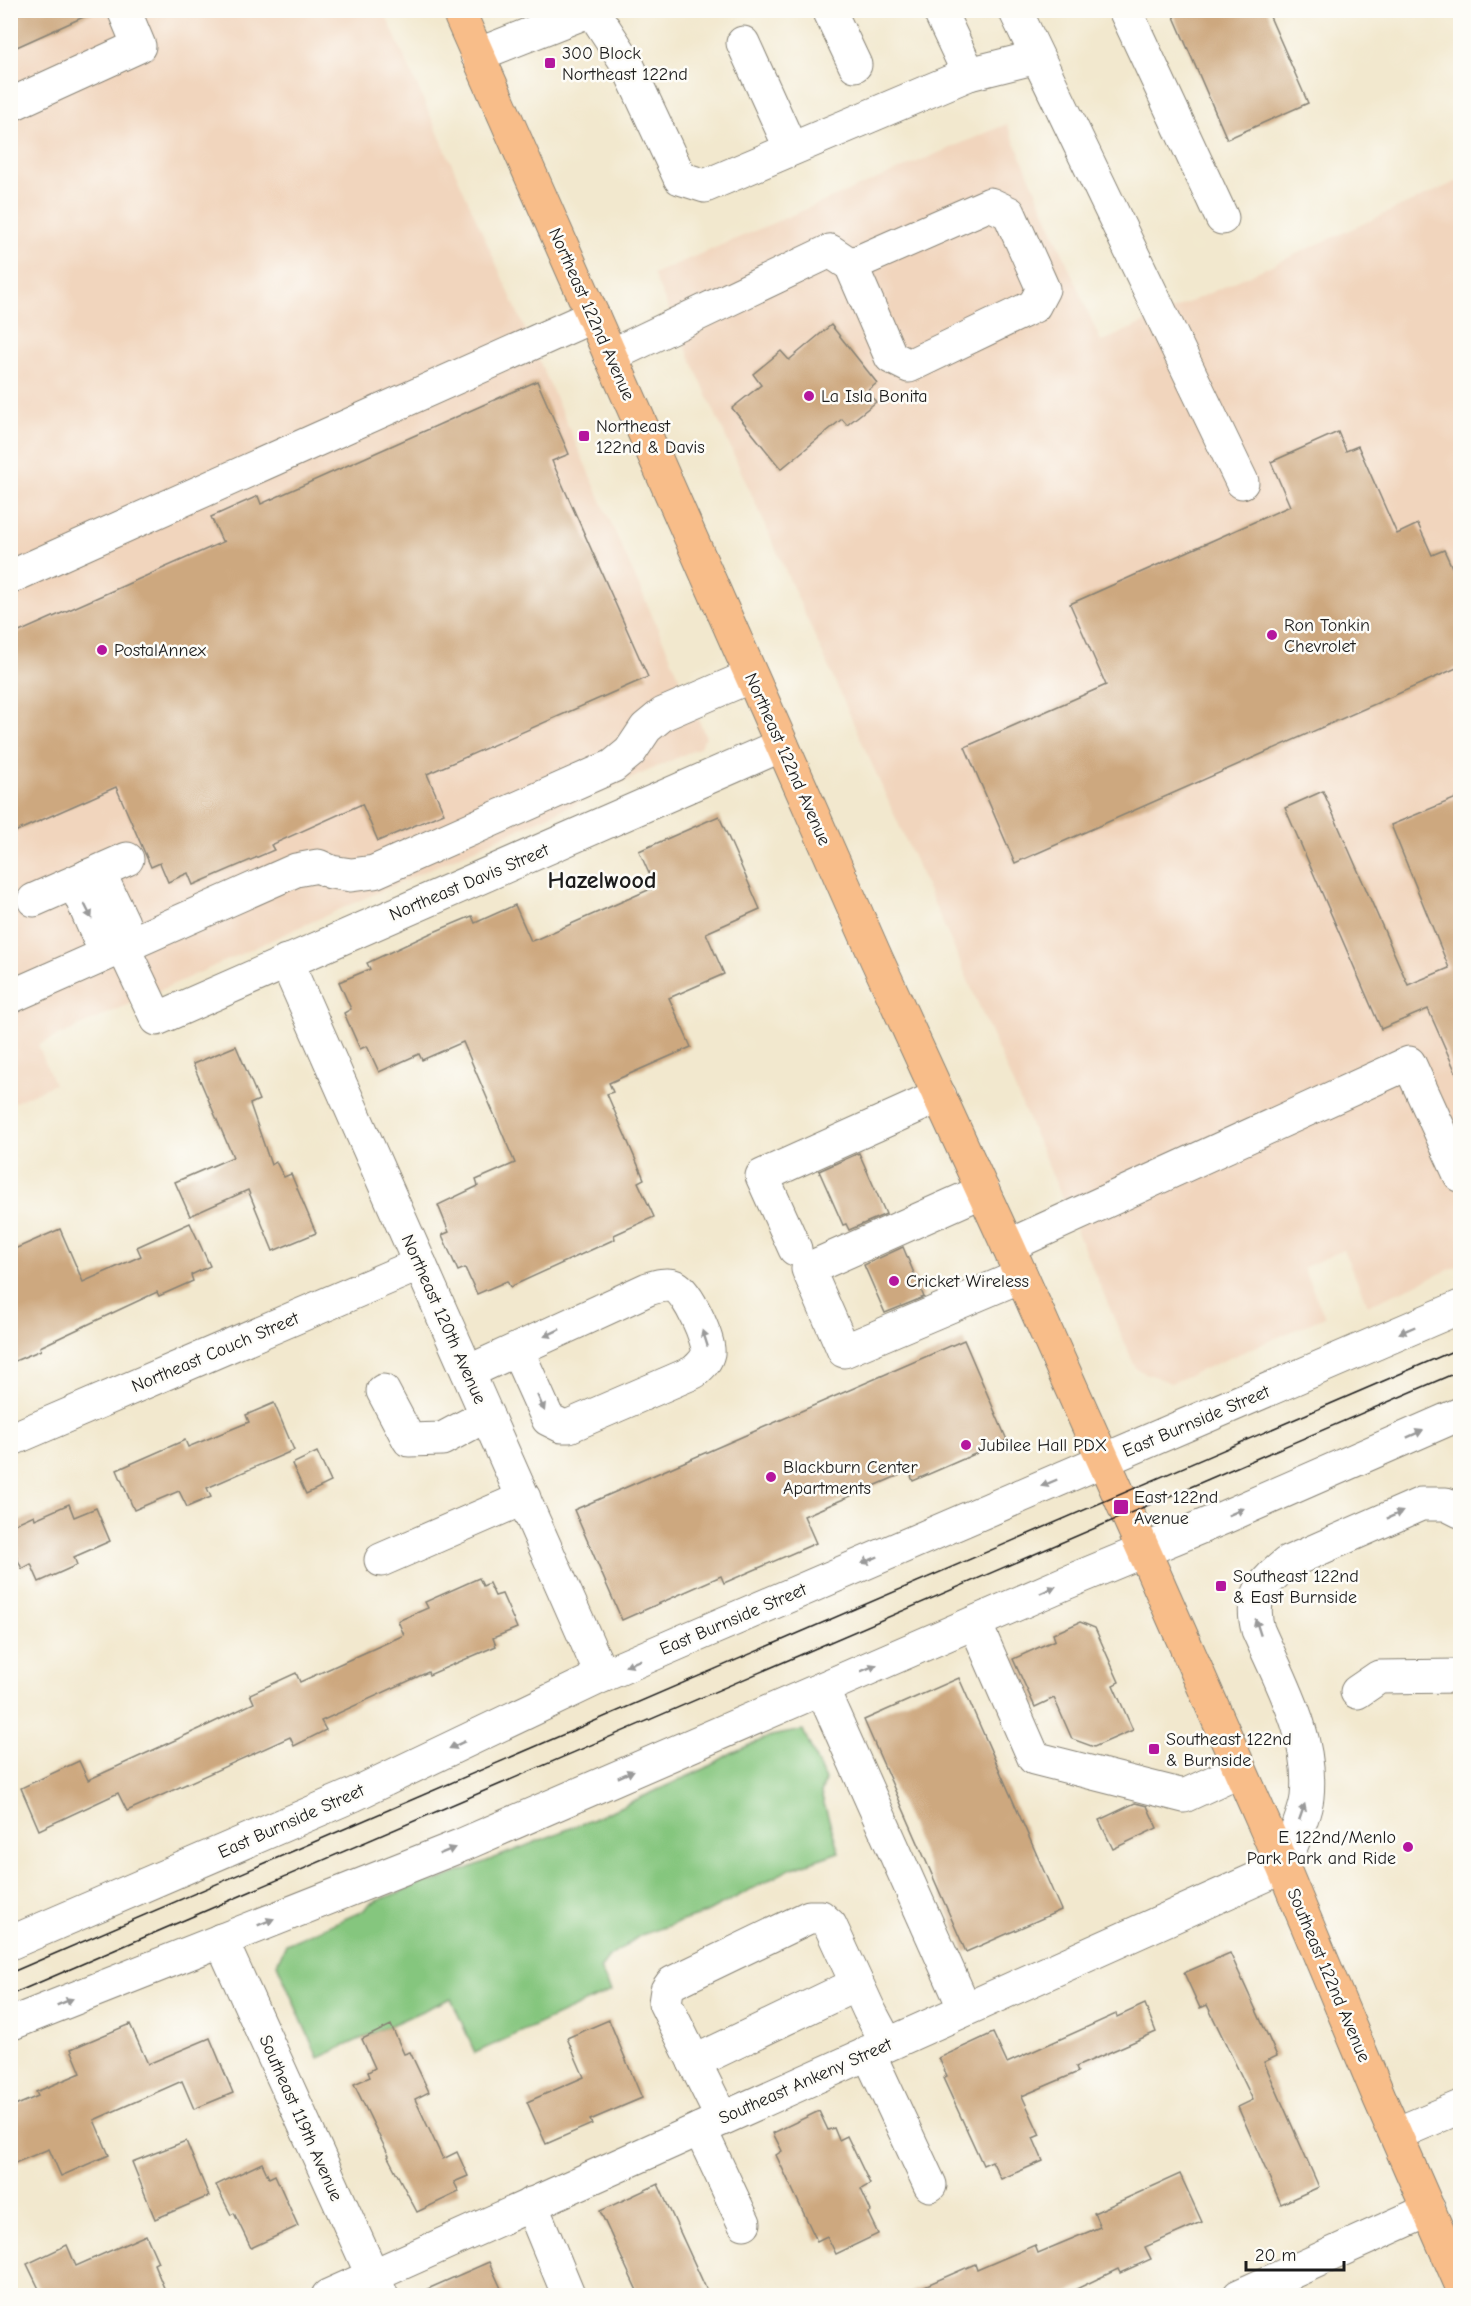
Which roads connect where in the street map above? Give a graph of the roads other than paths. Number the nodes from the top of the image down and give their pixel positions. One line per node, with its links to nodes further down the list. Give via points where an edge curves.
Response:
1 (124, 10): 13 (street, via 139,46)
2 (458, 10): 9 (main road, Northeast 122nd Avenue)
3 (591, 10): 9 (street); 14 (street, via 626,62 680,178 705,186)
4 (829, 10): 11 (street)
5 (939, 10): 12 (street)
6 (1015, 10): 10 (street)
7 (1125, 10): 15 (street)
8 (743, 43): 14 (street)
9 (477, 55): 17 (main road, Northeast 122nd Avenue)
10 (1037, 57): 12 (street); 19 (street)
11 (855, 65)
12 (969, 74): 14 (street)
13 (10, 105)
14 (791, 149)
15 (1222, 218)
16 (851, 265): 16 (street, via 990,204 1009,213 1043,289 1034,306 909,366 891,357); 18 (street, via 830,251)
17 (593, 316): 18 (main road, Northeast 122nd Avenue); 20 (street)
18 (610, 356): 21 (main road, Northeast 122nd Avenue)
19 (1242, 482)
20 (10, 574)
21 (751, 676): 22 (main road, Northeast 122nd Avenue); 26 (street, via 663,714 613,766 374,872 351,875 318,866 296,870)
22 (782, 745): 27 (street, Northeast Davis Street); 29 (main road, Northeast 122nd Avenue)
23 (127, 859): 24 (street)
24 (88, 876): 25 (street); 26 (street, via 106,888 123,923)
25 (34, 900)
26 (123, 946): 27 (street, Northeast Davis Street, via 157,1019); 28 (street)
27 (286, 961): 34 (street, Northeast 120th Avenue)
28 (10, 997)
29 (940, 1096): 31 (main road, Northeast 122nd Avenue); 33 (street, via 762,1176)
30 (1461, 1175): 32 (street, via 1409,1063)
31 (983, 1191): 32 (main road, Northeast 122nd Avenue); 35 (street, via 808,1269 844,1351)
32 (1008, 1246): 35 (main road, Northeast 122nd Avenue)
33 (795, 1249)
34 (420, 1264): 38 (street, Northeast 120th Avenue); 42 (street, Northeast Couch Street)
35 (1021, 1276): 43 (main road, Northeast 122nd Avenue)
36 (1461, 1307): 43 (street, East Burnside Street, one-way to 43)
37 (517, 1350): 37 (street, one-way to 37, via 548,1419 569,1426 694,1372 704,1363 708,1342 684,1292 675,1286 661,1285); 38 (street)
38 (468, 1372): 41 (street, Northeast 120th Avenue)
39 (383, 1390): 41 (street, via 410,1440 442,1439)
40 (1461, 1414): 47 (street, one-way to 40)
41 (487, 1415): 44 (street, Northeast 120th Avenue)
42 (10, 1440)
43 (1103, 1460): 45 (main road, Northeast 122nd Avenue); 50 (street, East Burnside Street, one-way to 50)
44 (524, 1498): 48 (street); 50 (street, Northeast 120th Avenue)
45 (1123, 1504): 47 (main road, Southeast 122nd Avenue)
46 (1461, 1511): 55 (street, one-way to 46, via 1307,1799 1308,1765 1299,1725 1258,1630 1254,1614 1257,1594 1287,1563 1421,1504 1446,1504)
47 (1144, 1551): 49 (street, one-way to 47); 54 (main road, Southeast 122nd Avenue)
48 (381, 1560)
49 (975, 1623): 52 (street, one-way to 49); 54 (street, via 1034,1758 1184,1796)
50 (602, 1676): 57 (street, East Burnside Street, one-way to 57, via 353,1795)
51 (1461, 1676): 53 (street, via 1379,1677)
52 (822, 1689): 56 (street, one-way to 52, via 462,1845); 59 (street)
53 (1357, 1692)
54 (1240, 1770): 55 (main road, Southeast 122nd Avenue)
55 (1283, 1867): 59 (street, Southeast Ankeny Street); 65 (main road, Southeast 122nd Avenue)
56 (221, 1940): 60 (street, one-way to 56); 71 (street, Southeast 119th Avenue)
57 (10, 1943)
58 (857, 1984): 61 (street); 62 (street); 62 (street, via 830,1925 821,1917 809,1917 672,1983 665,2003)
59 (965, 2009): 61 (street, Southeast Ankeny Street)
60 (10, 2024)
61 (877, 2048): 64 (street, Southeast Ankeny Street); 66 (street)
62 (694, 2062): 64 (street)
63 (1461, 2107): 65 (street)
64 (711, 2123): 67 (street, Southeast Ankeny Street); 69 (street)
65 (1396, 2134): 68 (main road, Southeast 122nd Avenue)
66 (930, 2185)
67 (531, 2204): 71 (street, Southeast Ankeny Street); 73 (street)
68 (1429, 2210): 70 (main road, Southeast 122nd Avenue); 74 (street)
69 (744, 2223)
70 (1461, 2282)
71 (377, 2285): 72 (street, Southeast Ankeny Street)
72 (328, 2295)
73 (569, 2295)
74 (1239, 2295)

